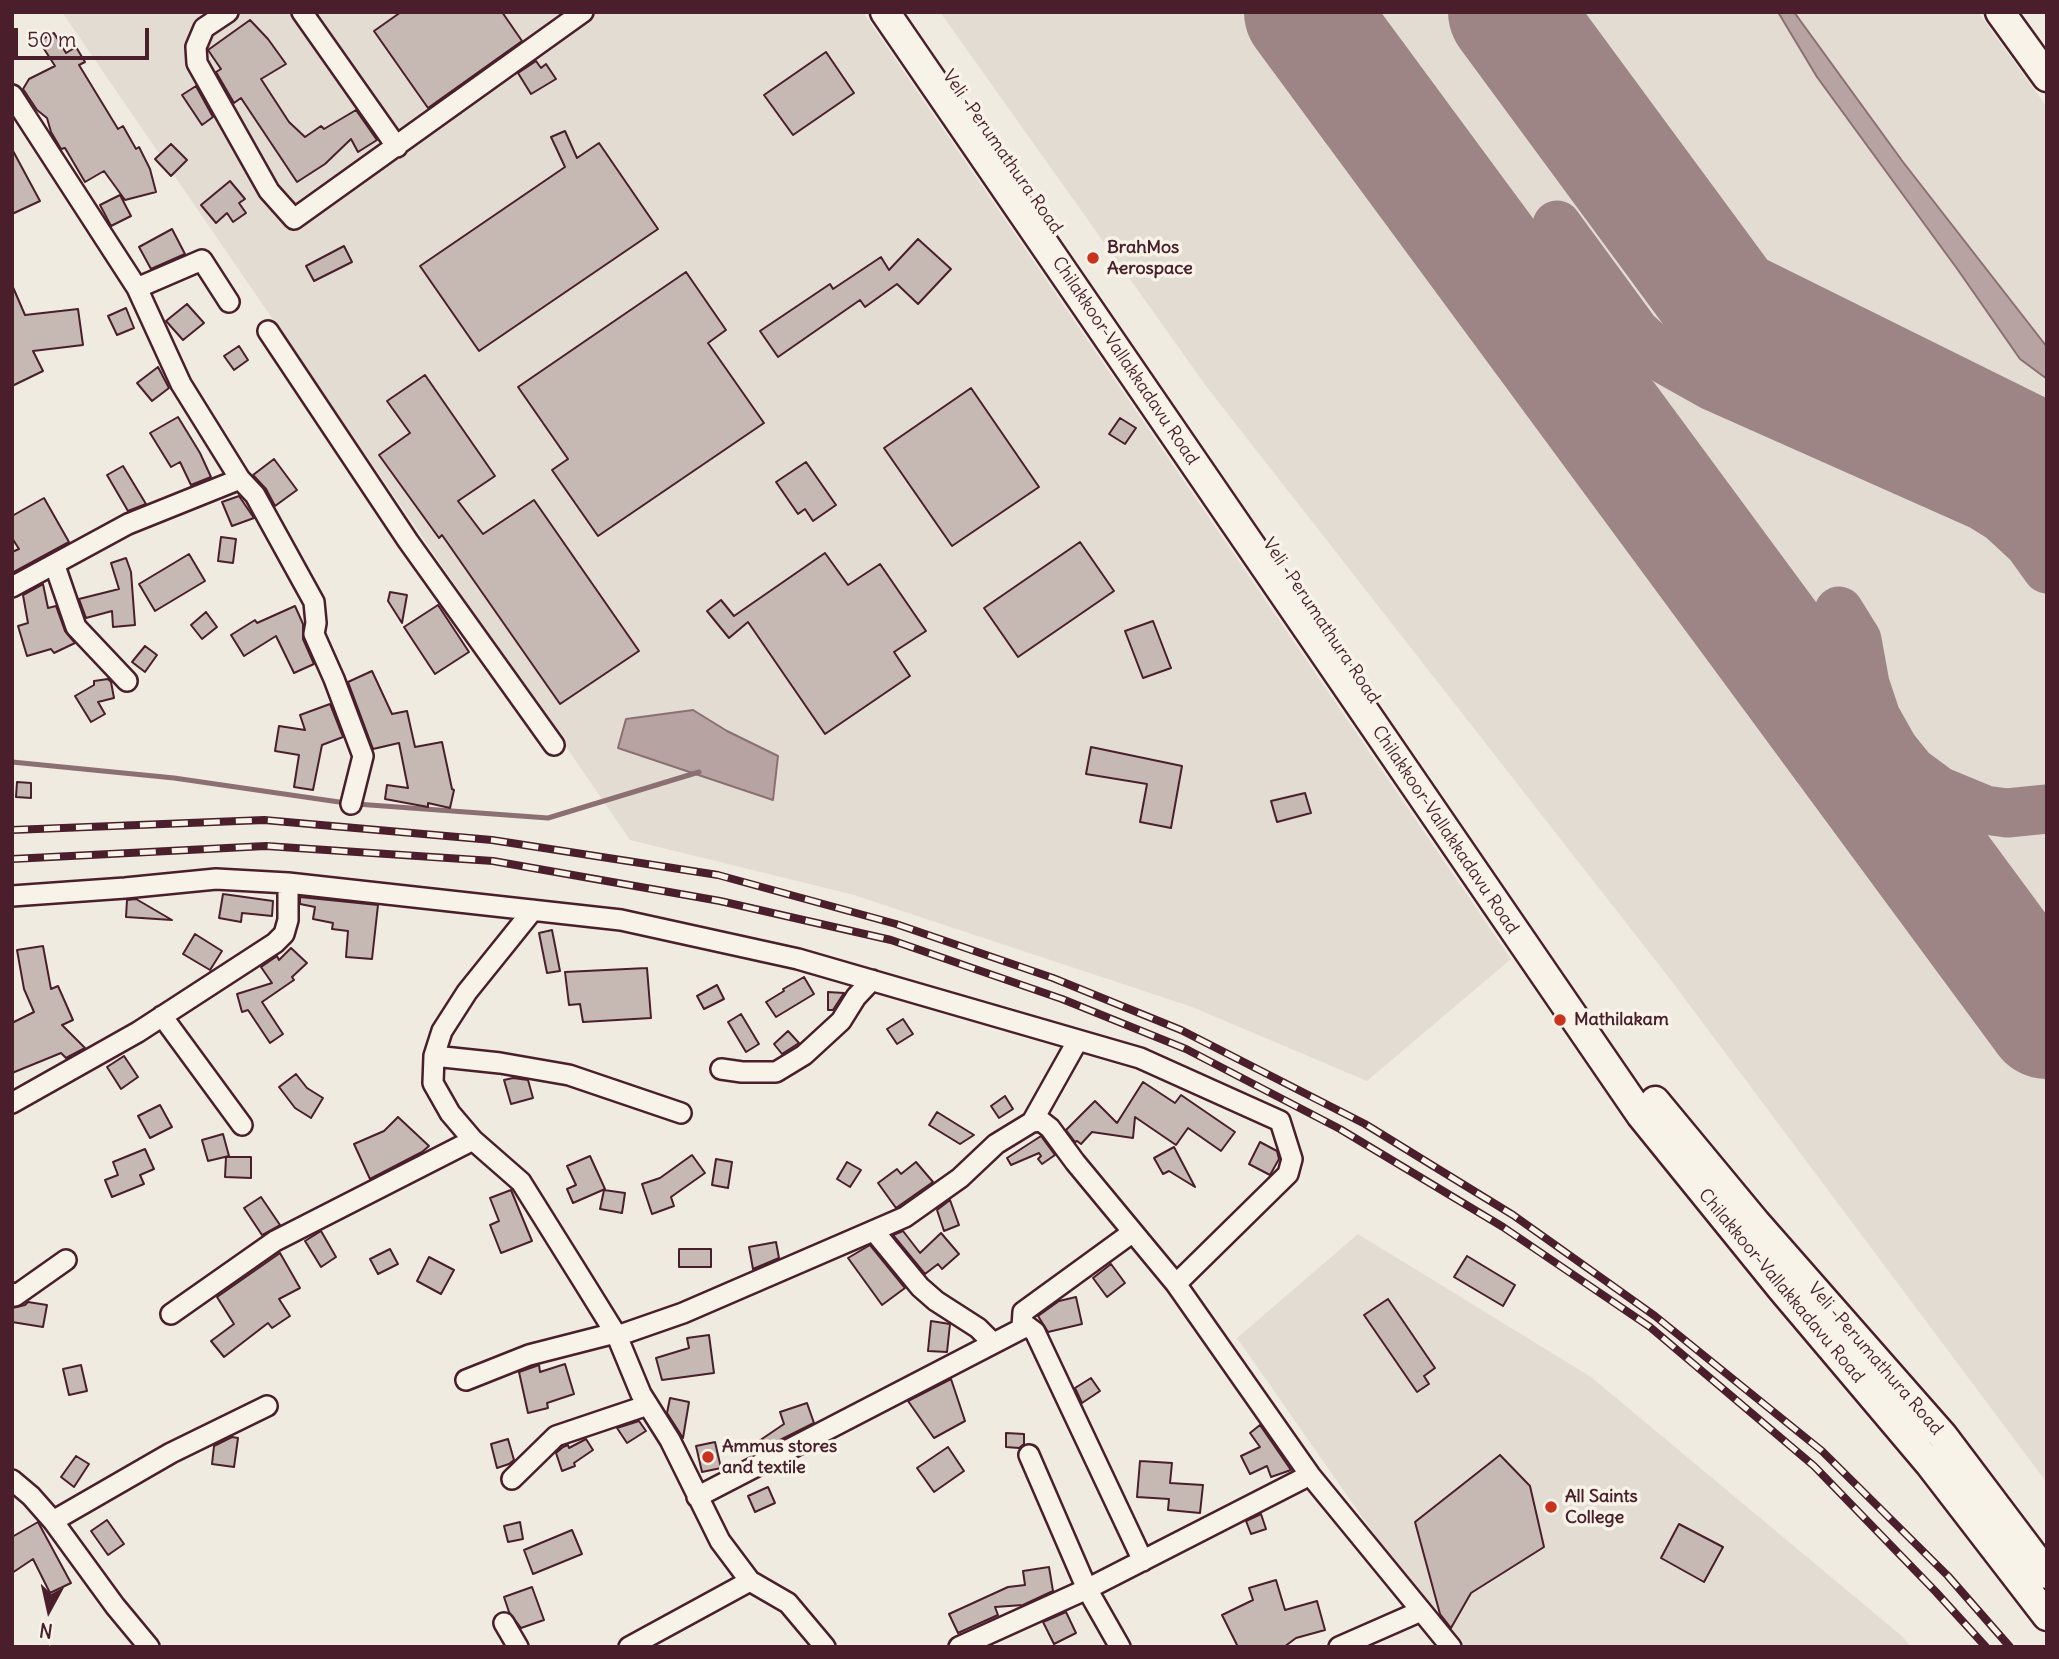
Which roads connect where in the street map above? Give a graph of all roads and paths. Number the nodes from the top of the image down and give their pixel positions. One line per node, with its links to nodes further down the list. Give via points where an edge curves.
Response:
1 (228, 12): 11 (street, via 204,28 196,47 197,63 269,191 294,219)
2 (302, 12): 11 (street)
3 (583, 12): 11 (street)
4 (885, 12): 57 (main road, Chilakkoor-Vallakkadavu Road, via 1641,1115 1929,1463)
5 (905, 12): 53 (main road, Veli -Perumathura Road, via 1640,1084 1943,1436)
6 (2000, 12): 9 (main road)
7 (2020, 12): 8 (main road)
8 (2047, 50)
9 (2047, 77)
10 (13, 97): 12 (street)
11 (397, 147)
12 (137, 288): 13 (street, via 202,260); 15 (street, via 181,384)
13 (229, 302)
14 (268, 331): 19 (street, via 408,541)
15 (240, 479): 16 (street, via 128,524); 20 (street, via 255,495 314,601 314,634 363,756)
16 (55, 566): 17 (street); 18 (street, via 76,627)
17 (12, 587)
18 (127, 681)
19 (554, 745)
20 (351, 804)
21 (288, 883): 22 (street, via 216,879); 23 (street); 25 (street, via 284,934)
22 (12, 896)
23 (533, 909): 24 (street, via 621,920); 27 (street, via 467,992 442,1031)
24 (872, 980): 26 (street); 28 (street, via 841,1021 804,1055 776,1072)
25 (162, 1016): 29 (street); 32 (street)
26 (1077, 1040): 31 (street); 37 (street, via 1140,1058 1280,1121 1292,1159 1288,1174)
27 (433, 1056): 30 (street, via 569,1075); 33 (street, via 433,1083)
28 (721, 1069)
29 (12, 1103)
30 (681, 1113)
31 (1032, 1122): 34 (street, via 996,1144 960,1178 905,1217); 35 (street, via 1041,1121 1049,1128)
32 (242, 1125)
33 (473, 1140): 39 (street, via 275,1241); 41 (street, via 521,1182)
34 (874, 1231): 41 (street, via 684,1312); 42 (street, via 920,1287)
35 (1133, 1232): 37 (street); 40 (street, via 1023,1312)
36 (66, 1260): 38 (street, via 15,1296)
37 (1175, 1284): 47 (street)
38 (12, 1293)
39 (171, 1314)
40 (1023, 1327): 42 (street); 52 (street, via 1031,1326 1035,1332)
41 (616, 1334): 43 (street, via 529,1355); 44 (street)
42 (993, 1343): 50 (street)
43 (466, 1380)
44 (648, 1405): 48 (street, via 556,1436); 50 (street)
45 (267, 1406): 51 (street, via 171,1453)
46 (1029, 1455): 55 (street)
47 (1310, 1475): 52 (street); 56 (street)
48 (512, 1479)
49 (12, 1480): 51 (street)
50 (697, 1497): 54 (street, via 720,1541)
51 (53, 1521): 59 (street)
52 (1143, 1561): 55 (street)
53 (2047, 1574)
54 (750, 1581): 61 (street); 62 (street, via 788,1603)
55 (1087, 1589): 63 (street); 64 (street)
56 (1421, 1611): 66 (street); 67 (street)
57 (2047, 1616)
58 (504, 1623): 60 (street)
59 (149, 1647)
60 (518, 1647)
61 (629, 1647)
62 (825, 1647)
63 (959, 1647)
64 (1120, 1647)
65 (1324, 1647): 66 (street, via 1335,1643)
66 (1339, 1647)
67 (1451, 1647)

